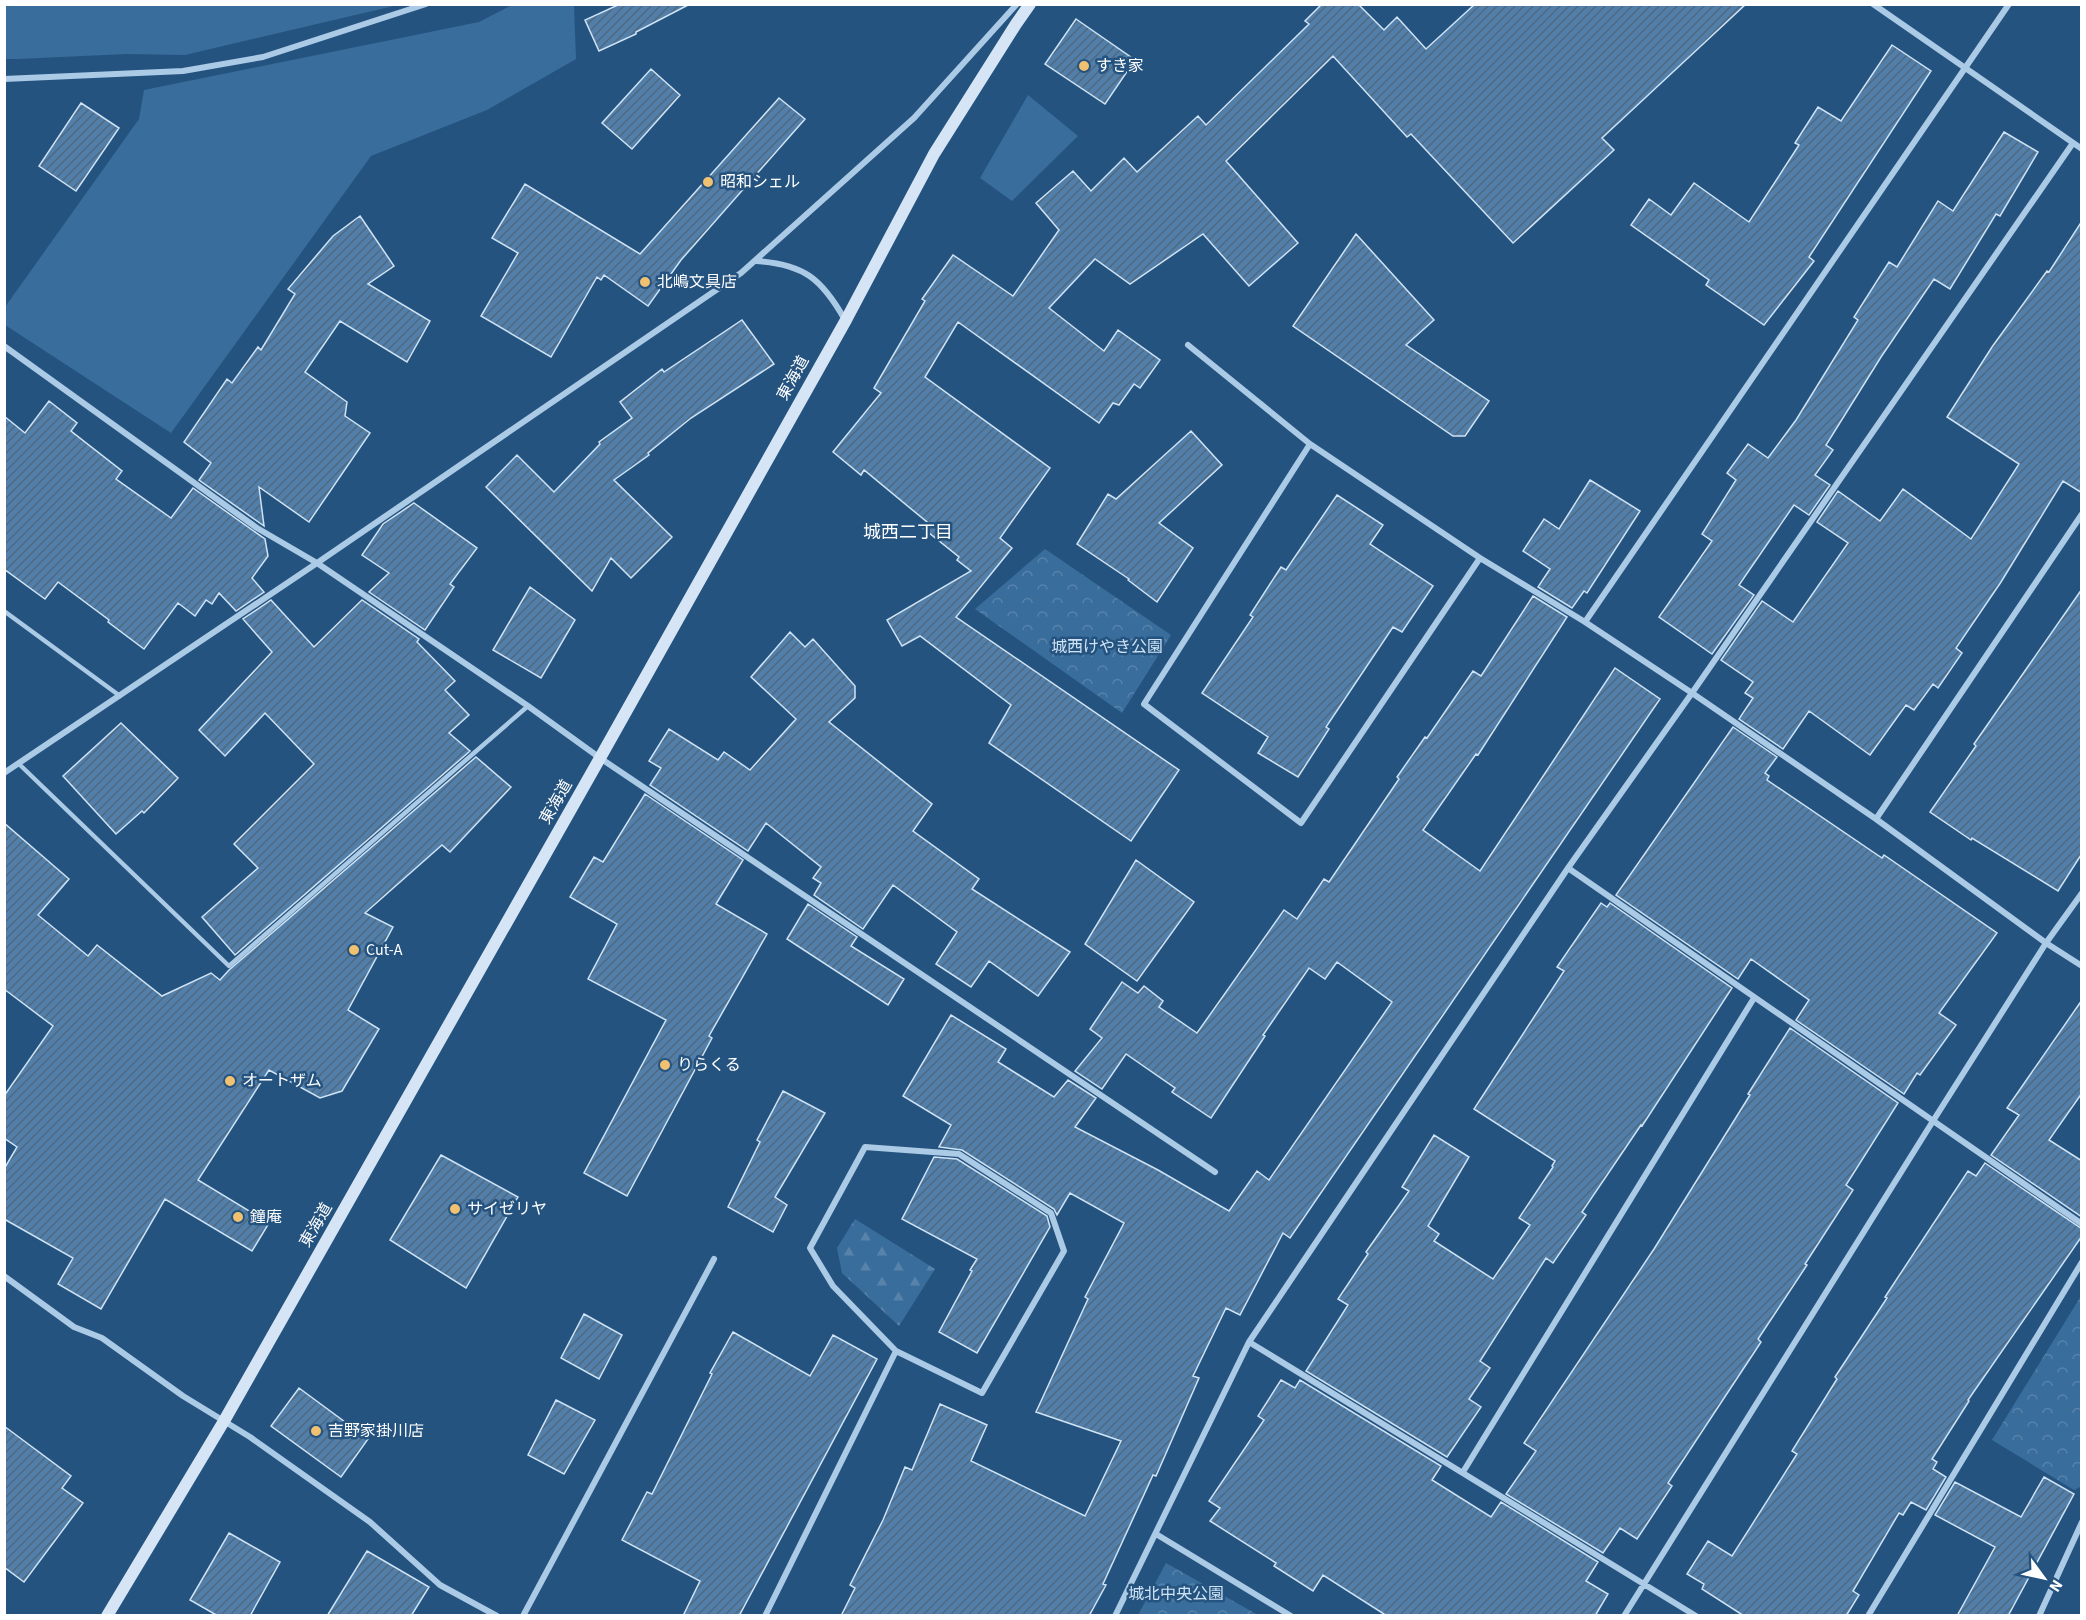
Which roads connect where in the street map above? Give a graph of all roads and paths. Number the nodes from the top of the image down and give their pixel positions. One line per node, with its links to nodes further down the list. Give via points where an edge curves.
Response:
1 (426, 4): 7 (street, via 263,57 183,72)
2 (1017, 4): 10 (street, via 914,118)
3 (1030, 4): 11 (main road, 東海道, via 934,154)
4 (1873, 4): 6 (street)
5 (2009, 4): 6 (street)
6 (1965, 67): 8 (street); 19 (street)
7 (4, 79)
8 (2073, 143): 9 (street); 20 (street)
9 (2082, 149)
10 (756, 261): 11 (street, via 781,262 800,270 821,284); 17 (street)
11 (846, 320): 23 (main road, 東海道)
12 (1188, 345): 14 (street)
13 (4, 346): 17 (street, via 257,528)
14 (1310, 444): 16 (street); 16 (street, via 1144,704 1301,823)
15 (2082, 514): 26 (street)
16 (1480, 558): 19 (street)
17 (317, 563): 21 (street); 22 (street)
18 (4, 611): 21 (lane)
19 (1585, 622): 20 (street)
20 (1692, 693): 26 (street); 27 (street)
21 (120, 696): 24 (street)
22 (528, 706): 23 (street); 24 (lane, via 229,966)
23 (600, 758): 33 (street); 40 (main road, 東海道)
24 (18, 764): 25 (street)
25 (4, 773)
26 (1876, 819): 29 (street)
27 (1568, 868): 31 (street); 38 (street)
28 (2082, 893): 29 (street)
29 (2046, 943): 30 (street); 32 (street)
30 (2082, 966)
31 (1754, 998): 32 (street); 41 (street)
32 (1933, 1120): 34 (street); 44 (street)
33 (1215, 1172)
34 (2082, 1224)
35 (714, 1259): 47 (street)
36 (2082, 1262): 53 (street)
37 (4, 1276): 40 (street, via 74,1327 102,1338)
38 (1249, 1342): 41 (street); 43 (street)
39 (896, 1351): 39 (street, via 982,1393 1064,1251 1051,1213 959,1154 865,1147 810,1248 833,1286); 48 (street)
40 (224, 1421): 45 (main road, 東海道); 46 (street, via 370,1522 440,1585)
41 (1463, 1472): 44 (street)
42 (2082, 1522): 54 (street)
43 (1156, 1534): 49 (street); 50 (street)
44 (1644, 1584): 51 (street); 52 (street)
45 (107, 1616)
46 (497, 1616)
47 (523, 1616)
48 (765, 1616)
49 (1114, 1616)
50 (1291, 1616)
51 (1624, 1616)
52 (1696, 1616)
53 (1868, 1616)
54 (2039, 1616)

